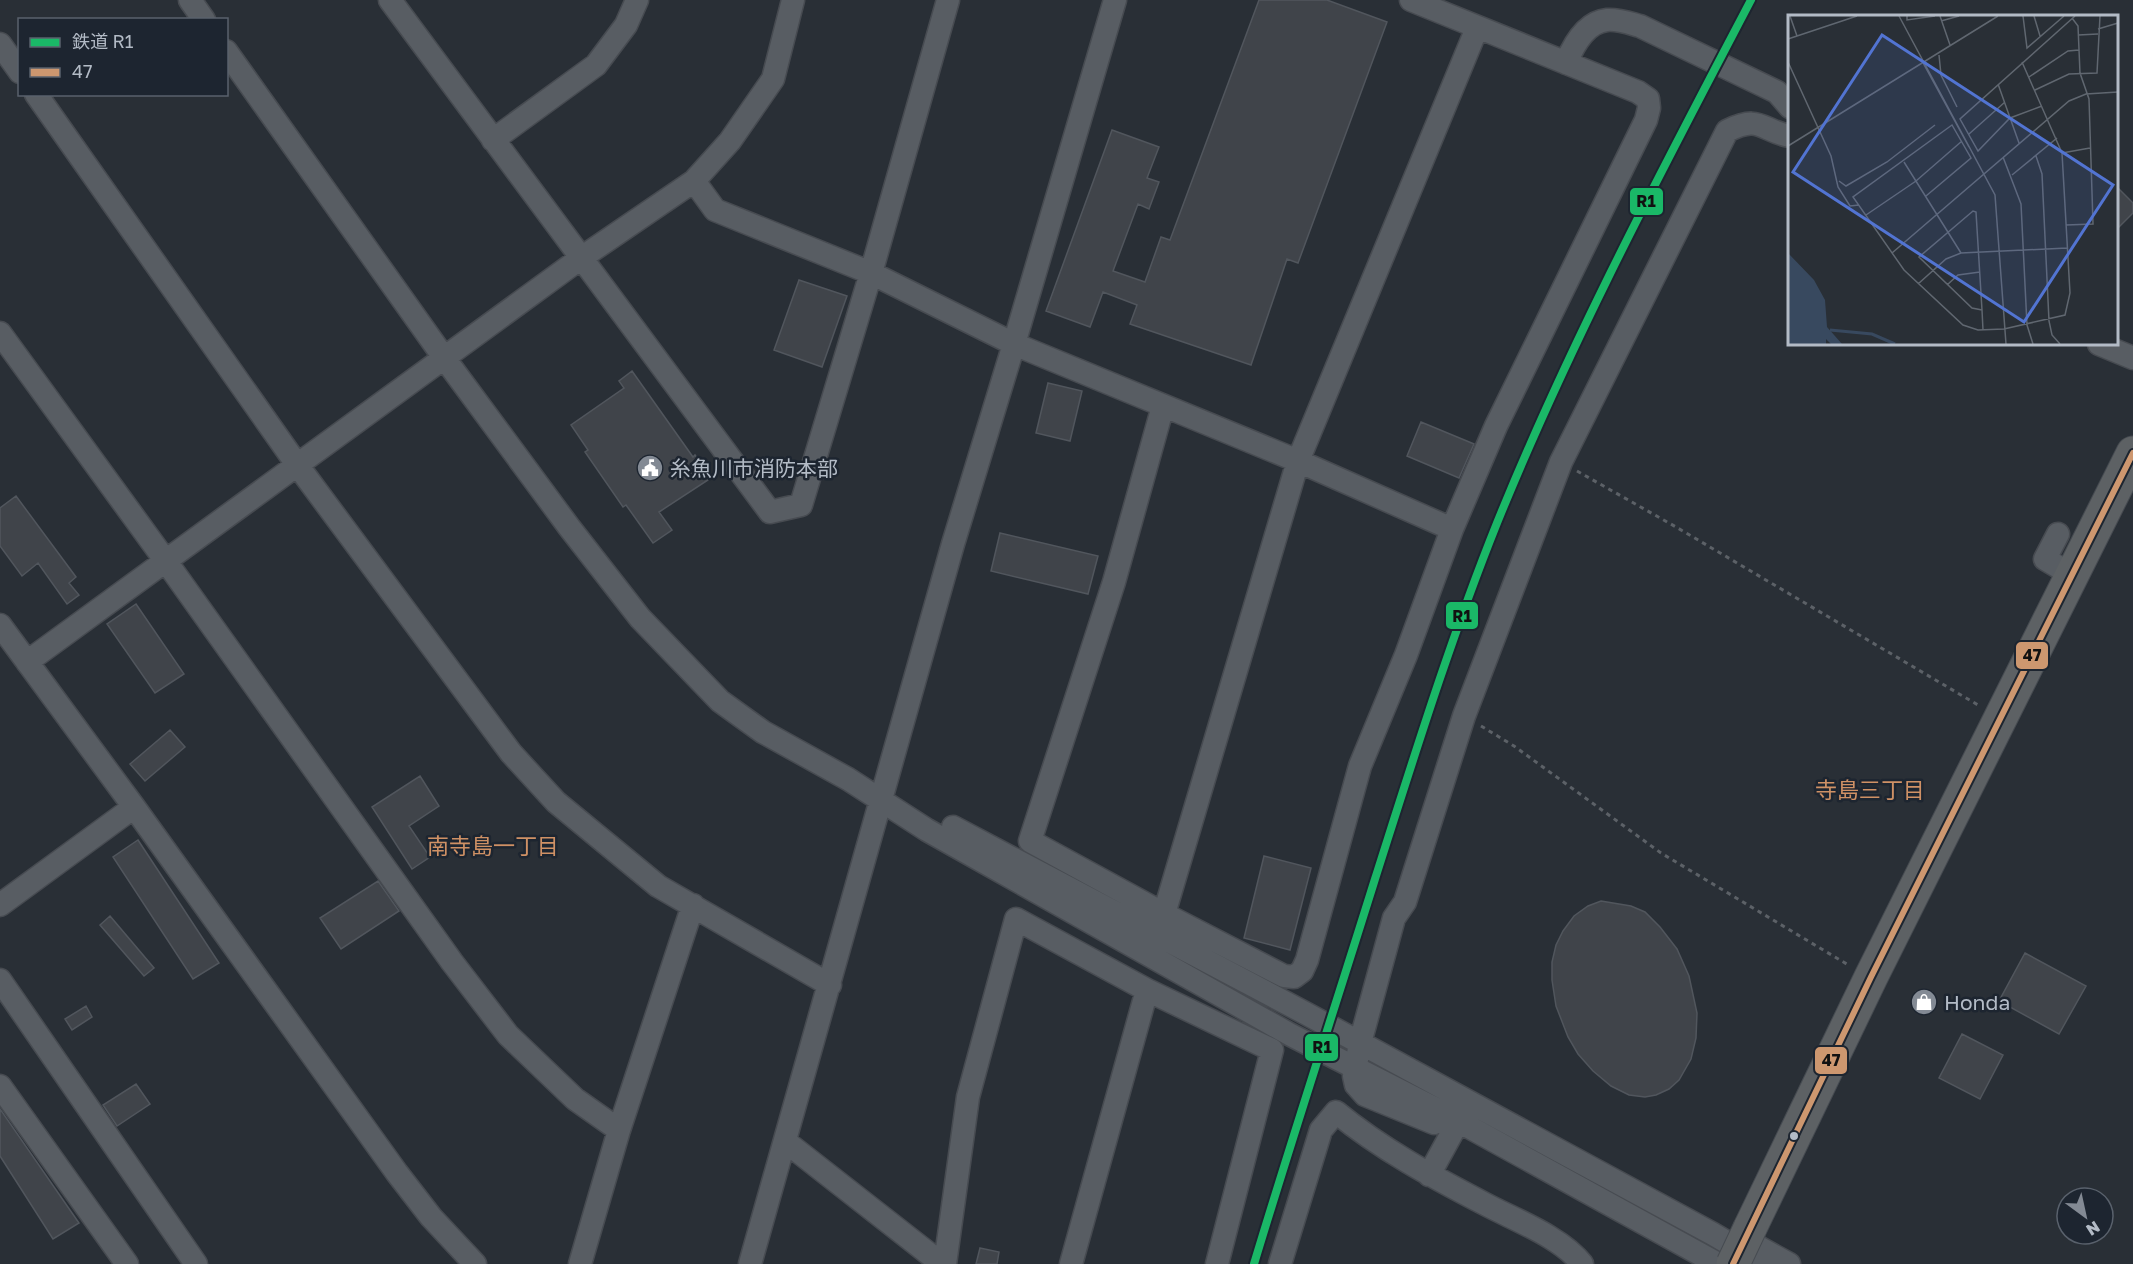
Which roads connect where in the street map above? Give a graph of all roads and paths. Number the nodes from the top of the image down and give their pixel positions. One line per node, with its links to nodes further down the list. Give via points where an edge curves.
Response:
1 (190, 0): 9 (street)
2 (390, 0): 18 (street)
3 (637, 0): 18 (street, via 627,25 596,65)
4 (793, 0): 19 (street, via 772,79 730,141)
5 (948, 0): 21 (street)
6 (1115, 0): 23 (street)
7 (1411, 0): 10 (street)
8 (1615, 10): 13 (street, via 1583,33); 16 (street, via 1767,87)
9 (203, 18)
10 (1477, 28): 13 (street); 29 (street)
11 (0, 44): 14 (street)
12 (228, 54): 26 (street)
13 (1566, 63): 32 (street, via 1638,92 1648,99 1649,108 1496,426)
14 (18, 69)
15 (37, 96): 31 (street)
16 (1788, 105)
17 (1788, 135): 30 (street, via 1753,123 1727,131)
18 (493, 140): 20 (street)
19 (694, 181): 20 (street); 21 (street, via 715,210)
20 (581, 258): 21 (street, via 770,512 801,505); 26 (street)
21 (871, 273): 23 (street)
22 (0, 333): 34 (street)
23 (1014, 344): 27 (street); 40 (street)
24 (2101, 345): 25 (street)
25 (2133, 358)
26 (445, 359): 31 (street); 40 (street, via 640,618 690,671 720,701 763,732)
27 (1163, 406): 29 (street); 44 (street, via 1114,582 1030,841)
28 (2133, 453): 35 (highway)
29 (1298, 461): 32 (street); 44 (street)
30 (1561, 462): 38 (street); 39 (path)
31 (298, 466): 34 (street); 43 (street, via 511,753 556,802 658,886)
32 (1452, 529): 44 (street, via 1360,766 1302,971 1294,976 1284,975)
33 (2058, 534): 35 (street, via 2045,559)
34 (165, 560): 37 (street); 52 (street, via 508,1035 575,1099)
35 (2072, 575): 39 (highway)
36 (0, 625): 37 (street)
37 (27, 662): 41 (street)
38 (1464, 716): 45 (path, via 1514,746 1661,853); 49 (street, via 1405,902 1394,918)
39 (2001, 719): 68 (highway, bridge)
40 (882, 799): 47 (street); 49 (street, via 933,817); 50 (street, via 927,830)
41 (134, 807): 42 (street); 56 (street, via 397,1173)
42 (0, 905)
43 (693, 905): 47 (street); 52 (street)
44 (1164, 914)
45 (1850, 967)
46 (0, 980): 58 (street)
47 (831, 985): 54 (street)
48 (1147, 990): 61 (street, via 1017,919 968,1097); 62 (street); 63 (street, via 1272,1050)
49 (1361, 1038): 50 (street); 69 (street); 70 (street)
50 (1355, 1068): 53 (street, via 1356,1085 1365,1095); 67 (street)
51 (0, 1086): 57 (street)
52 (620, 1130): 59 (street)
53 (1452, 1133): 55 (street); 66 (street)
54 (786, 1142): 60 (street); 61 (street)
55 (1429, 1175): 64 (street, via 1364,1135 1336,1112 1321,1130); 65 (street, via 1549,1238)
56 (465, 1261)
57 (127, 1264)
58 (196, 1264)
59 (580, 1264)
60 (750, 1264)
61 (944, 1264)
62 (1071, 1264)
63 (1217, 1264)
64 (1280, 1264)
65 (1582, 1264)
66 (1689, 1264)
67 (1718, 1264)
68 (1733, 1264)
69 (1764, 1264)
70 (1789, 1264)

